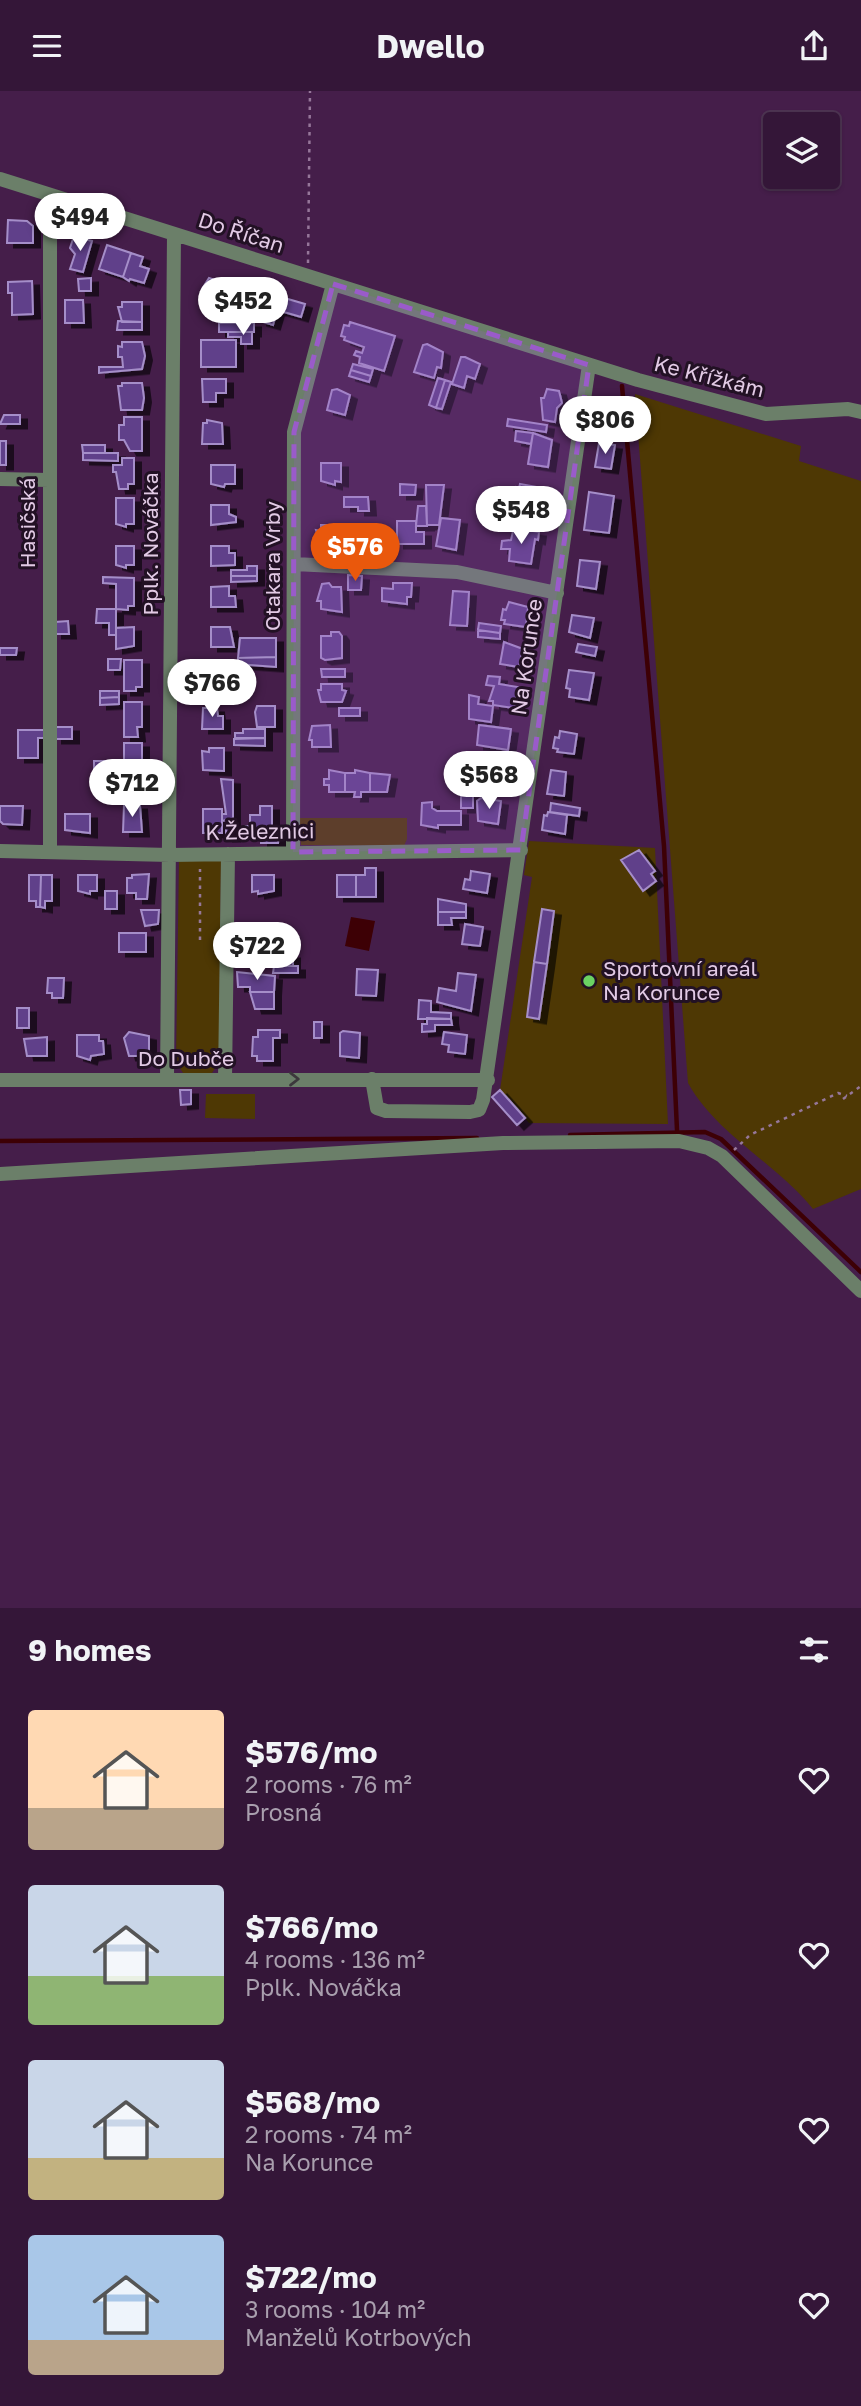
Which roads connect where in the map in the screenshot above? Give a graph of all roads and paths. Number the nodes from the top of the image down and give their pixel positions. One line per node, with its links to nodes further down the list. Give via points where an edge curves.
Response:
1 (310, 91): 5 (path, via 308,267)
2 (0, 179): 3 (street, Do Říčan)
3 (50, 195): 4 (street, Do Říčan); 10 (street, Hasičská)
4 (174, 234): 5 (street, Do Říčan); 19 (street, Pplk. Nováčka)
5 (312, 278): 6 (street, Do Říčan)
6 (333, 284): 7 (street, Do Říčan); 11 (street, Otakara Vrby, via 295,432)
7 (589, 365): 8 (street, Ke Křížkám, via 766,414 848,408); 12 (street, Na Korunce)
8 (861, 412)
9 (0, 479): 10 (street)
10 (49, 480): 15 (street, Hasičská)
11 (295, 564): 12 (street, via 457,572); 16 (street, Otakara Vrby)
12 (557, 593): 13 (street, Na Korunce)
13 (521, 850): 16 (street, K Železnici); 25 (street, Na Korunce)
14 (0, 851): 15 (street, K Železnici)
15 (50, 852): 19 (street, K Železnici)
16 (293, 852): 17 (street, K Železnici)
17 (228, 853): 18 (street, K Železnici); 24 (street)
18 (201, 854): 19 (street, K Železnici); 20 (path)
19 (170, 855): 23 (street, Pplk. Nováčka)
20 (200, 940)
21 (372, 1079): 24 (street, Do Dubče, one-way to 21); 25 (street, Do Dubče); 25 (street, via 377,1108 470,1112 479,1110)
22 (0, 1080): 23 (street, Do Dubče)
23 (167, 1080): 24 (street, Do Dubče)
24 (225, 1080)
25 (488, 1080)
26 (861, 1086): 27 (path, via 845,1097 838,1093 750,1135)
27 (735, 1149)
28 (0, 1174): 29 (street, via 503,1143 679,1141 722,1156)
29 (861, 1291)

